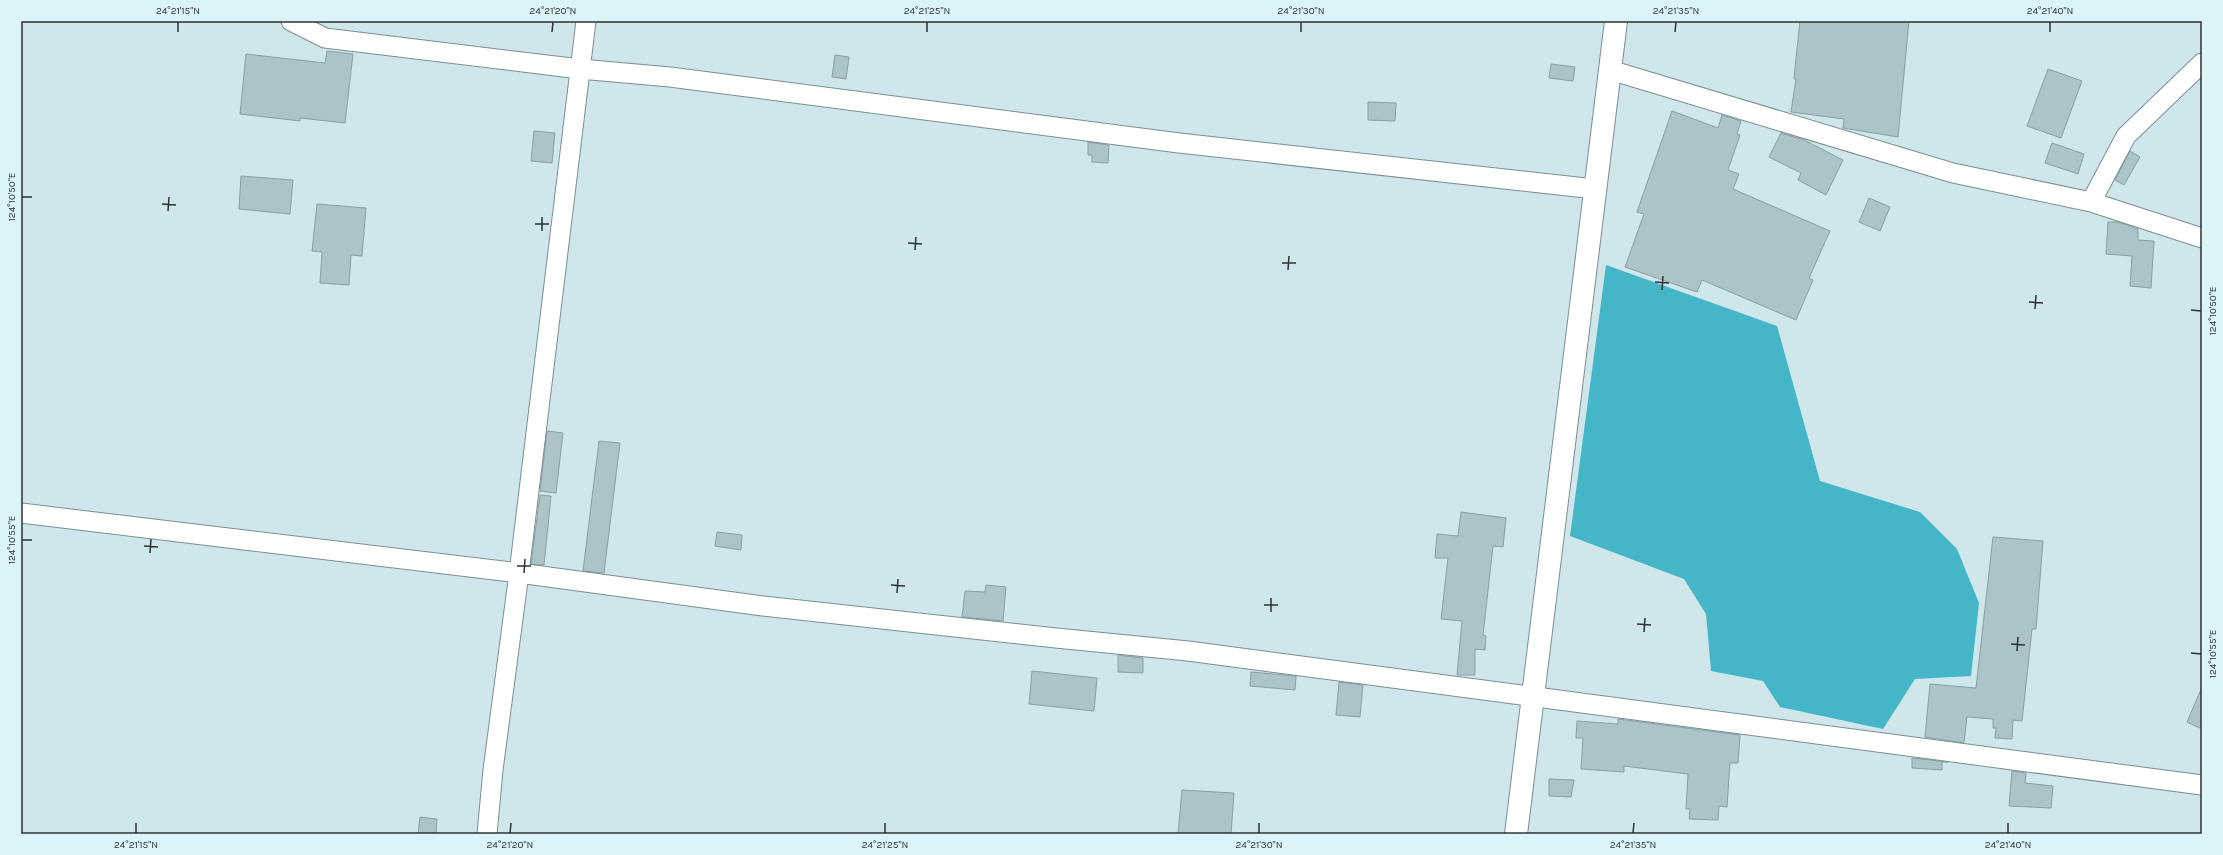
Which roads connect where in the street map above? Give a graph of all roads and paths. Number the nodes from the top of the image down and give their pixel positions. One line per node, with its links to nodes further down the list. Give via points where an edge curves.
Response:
1 (291, 21): 5 (street, via 325,38)
2 (586, 21): 5 (street)
3 (1616, 21): 6 (street)
4 (2202, 63): 8 (street, via 2126,136)
5 (580, 69): 7 (street, via 670,77 1179,143); 11 (street)
6 (1610, 70): 7 (street); 8 (street, via 1953,173)
7 (1594, 189): 12 (street)
8 (2091, 202): 9 (street)
9 (2202, 238)
10 (21, 513): 11 (street)
11 (519, 572): 12 (street, via 763,606 1048,638 1188,650); 14 (street)
12 (1532, 695): 13 (street); 15 (street)
13 (2202, 785)
14 (487, 834)
15 (1516, 834)

